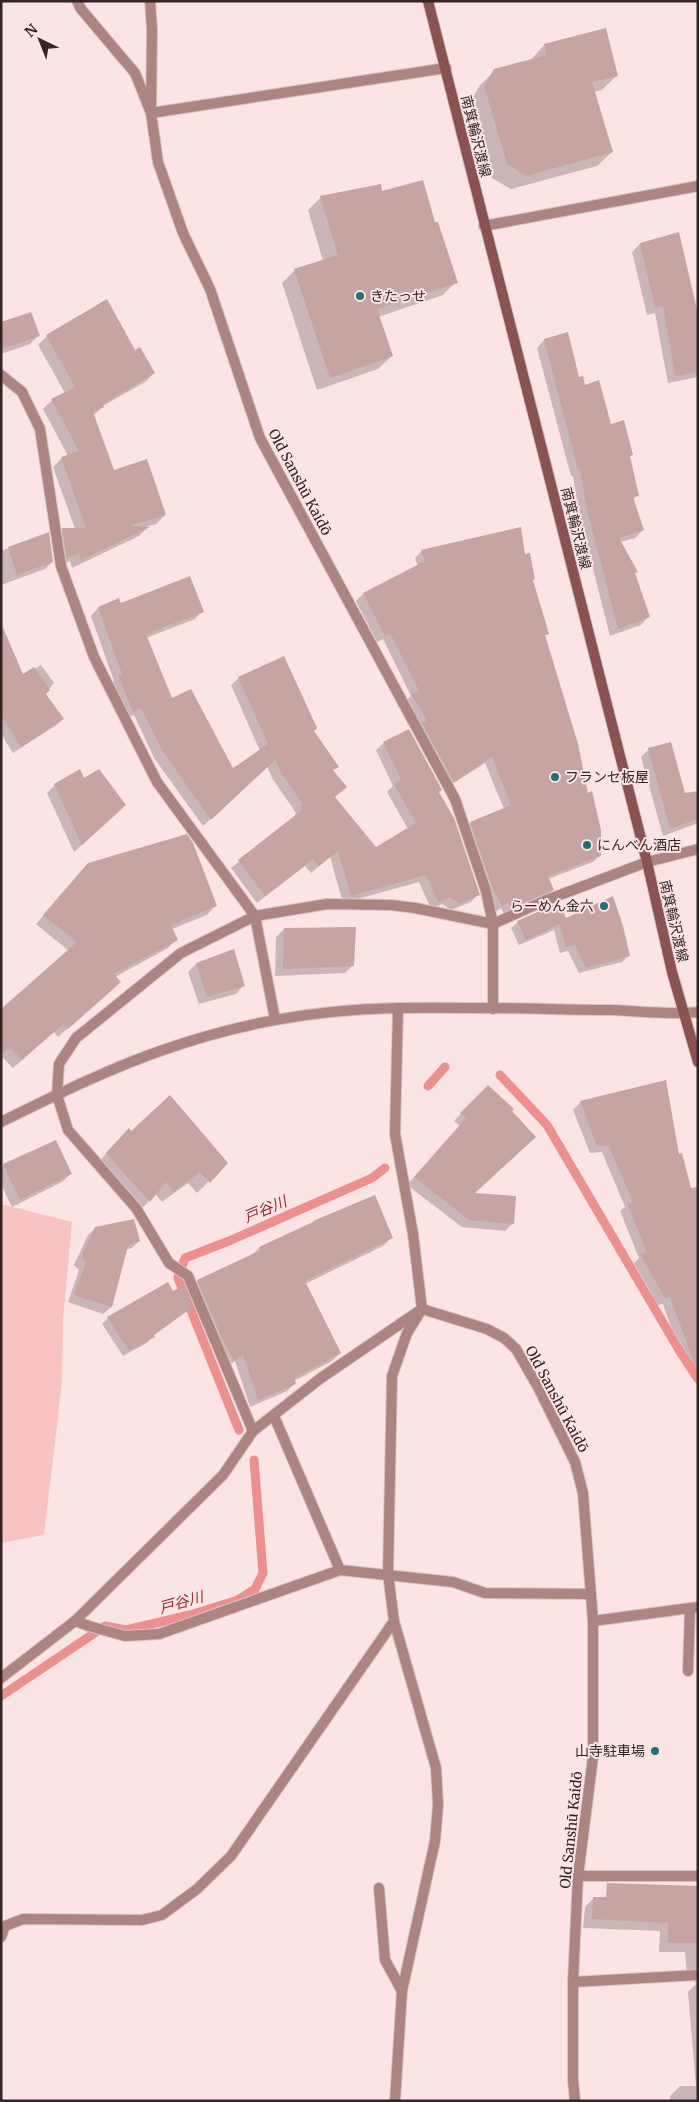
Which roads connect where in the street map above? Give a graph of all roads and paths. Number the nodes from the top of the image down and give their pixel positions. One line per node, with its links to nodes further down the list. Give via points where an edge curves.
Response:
1 (77, 1): 5 (street, via 135,73)
2 (150, 1): 5 (street, Old Sanshū Kaidō)
3 (428, 1): 4 (main road, 南箕輪沢渡線)
4 (446, 68): 5 (street); 7 (main road, 南箕輪沢渡線)
5 (151, 113): 12 (street, Old Sanshū Kaidō, via 158,162 183,233 210,289 260,438 455,798 486,891)
6 (698, 186): 7 (street)
7 (484, 226): 10 (main road, 南箕輪沢渡線)
8 (1, 375): 11 (street, via 22,392 40,429 61,566 94,657 157,782)
9 (698, 849): 10 (street)
10 (647, 862): 12 (street); 16 (main road, 南箕輪沢渡線)
11 (255, 916): 12 (street, via 327,904 390,905); 17 (street); 19 (street, via 181,953 76,1038 59,1064)
12 (493, 924): 14 (street, Old Sanshū Kaidō)
13 (398, 1008): 14 (street); 17 (street); 21 (street, via 395,1134 413,1234)
14 (493, 1008): 16 (street)
15 (698, 1012): 16 (street)
16 (684, 1014): 18 (main road, 南箕輪沢渡線)
17 (275, 1019): 19 (street, via 163,1050)
18 (698, 1062)
19 (57, 1095): 20 (street); 23 (street, via 68,1130 136,1208 169,1263 188,1276)
20 (1, 1122)
21 (422, 1310): 22 (street, via 321,1378); 25 (street, via 408,1333 392,1376); 26 (street, Old Sanshū Kaidō, via 487,1329 516,1349 576,1462 583,1493)
22 (274, 1416): 23 (street); 24 (street)
23 (253, 1431): 28 (street, via 223,1475)
24 (340, 1570): 25 (street); 28 (street, via 159,1634 125,1636)
25 (388, 1574): 26 (street, via 454,1582 485,1593); 29 (street)
26 (590, 1594): 30 (street, Old Sanshū Kaidō)
27 (694, 1607): 30 (street); 31 (street)
28 (75, 1620): 32 (street)
29 (394, 1621): 36 (street, via 231,1856 197,1889 162,1914 142,1920 23,1919); 40 (street, via 436,1768 438,1805 436,1840)
30 (593, 1621): 33 (street, Old Sanshū Kaidō, via 593,1757)
31 (688, 1671)
32 (1, 1678)
33 (578, 1876): 34 (street); 39 (street, Old Sanshū Kaidō)
34 (698, 1876)
35 (379, 1888): 40 (street, via 385,1960)
36 (3, 1925): 37 (street)
37 (1, 1937)
38 (698, 1975): 39 (street)
39 (573, 1982): 42 (street, Old Sanshū Kaidō)
40 (402, 1991): 41 (street)
41 (395, 2101)
42 (575, 2101)

